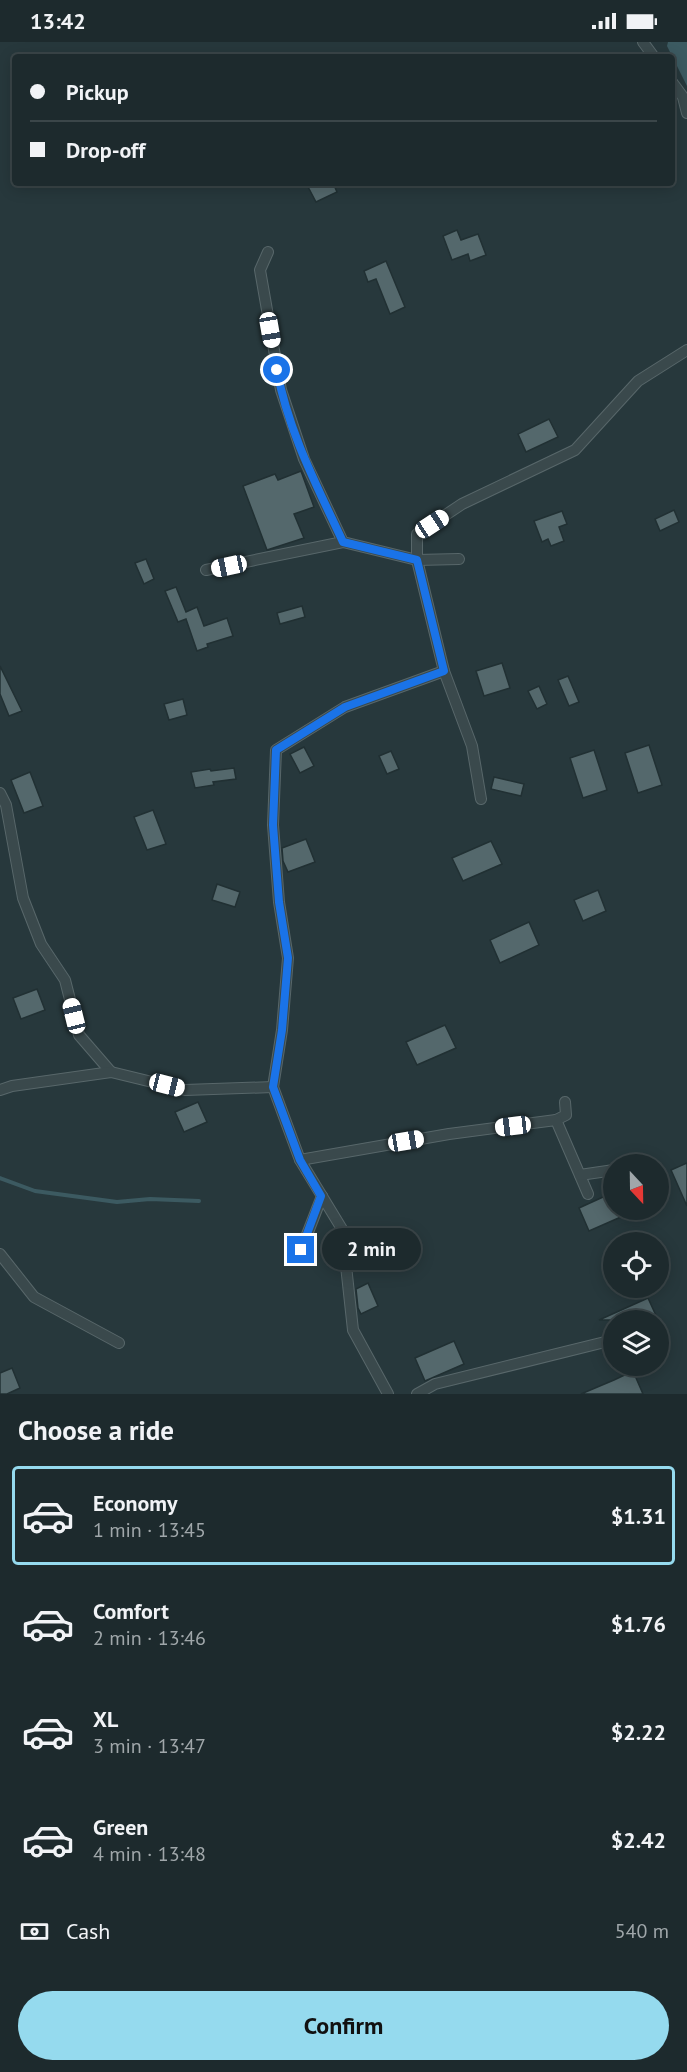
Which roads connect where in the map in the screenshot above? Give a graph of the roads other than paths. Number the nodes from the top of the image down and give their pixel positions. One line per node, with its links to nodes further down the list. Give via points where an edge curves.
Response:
1 (675, 86): 2 (street)
2 (687, 113)
3 (268, 252): 5 (street, via 260,270 281,390 304,459)
4 (687, 350): 7 (street, via 638,381 575,450 462,504 417,534)
5 (343, 542): 7 (street); 8 (street)
6 (459, 559): 7 (street)
7 (417, 560): 9 (street)
8 (206, 570)
9 (444, 671): 11 (street, via 472,746); 13 (street, via 345,707 276,750 273,825 288,958)
10 (0, 793): 12 (street, via 6,805 23,898 41,944 65,980 79,1035)
11 (481, 799)
12 (111, 1072): 13 (street, via 185,1090); 14 (street)
13 (273, 1087): 17 (street)
14 (0, 1090)
15 (564, 1102): 16 (street, via 567,1115)
16 (556, 1120): 17 (street); 19 (street)
17 (300, 1160): 21 (street)
18 (603, 1172): 19 (street)
19 (579, 1175): 20 (street)
20 (588, 1194)
21 (321, 1196): 22 (street); 26 (street, via 342,1229 353,1330)
22 (301, 1250)
23 (0, 1254): 25 (street, via 34,1297)
24 (603, 1342): 27 (street, via 435,1384)
25 (119, 1343)
26 (388, 1394)
27 (417, 1394)

